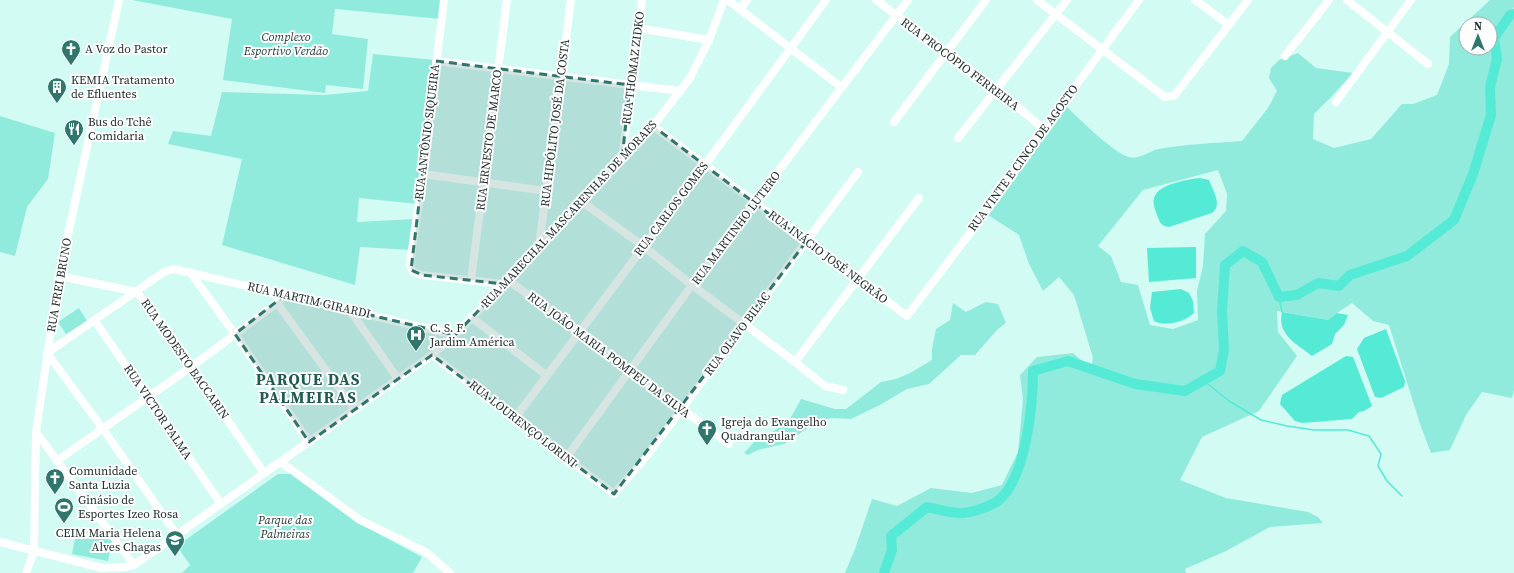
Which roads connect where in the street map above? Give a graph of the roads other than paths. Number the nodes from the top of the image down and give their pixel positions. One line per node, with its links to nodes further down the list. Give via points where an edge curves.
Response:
1 (119, 0): 58 (street, RUA FREI BRUNO)
2 (444, 0): 32 (street, RUA ANTÔNIO SIQUEIRA)
3 (507, 0): 34 (street, RUA ERNESTO DE MARCO)
4 (571, 0): 35 (street, RUA HIPÓLITO JOSÉ DA COSTA)
5 (642, 0): 25 (street, RUA THOMAZ ZIDKO)
6 (724, 0): 27 (street, RUA MARECHAL MASCARENHAS DE MORAES)
7 (728, 0): 21 (street)
8 (747, 0): 21 (street)
9 (826, 0): 28 (street, RUA CARLOS GOMES)
10 (876, 0): 23 (street, RUA PROCÓPIO FERREIRA)
11 (908, 0): 23 (street, RUA MARTINHO LUTERO)
12 (986, 0): 30 (street)
13 (1037, 0): 22 (street)
14 (1067, 0): 22 (street)
15 (1139, 0): 29 (street, RUA VINTE E CINCO DE AGOSTO)
16 (1195, 0): 24 (street)
17 (1248, 0): 24 (street)
18 (1329, 0): 31 (street)
19 (1347, 0): 26 (street)
20 (1411, 0): 26 (street)
21 (740, 9): 28 (street)
22 (1056, 14): 29 (street); 38 (street)
23 (897, 16): 30 (street, RUA PROCÓPIO FERREIRA); 37 (street, RUA MARTINHO LUTERO)
24 (1229, 26): 29 (street, via 1174,96 1165,97)
25 (638, 28): 27 (street); 36 (street, RUA THOMAZ ZIDKO)
26 (1388, 31): 33 (street); 40 (street)
27 (709, 40): 39 (street, RUA MARECHAL MASCARENHAS DE MORAES, via 690,78)
28 (790, 48): 37 (street); 46 (street, RUA CARLOS GOMES)
29 (1102, 49): 43 (street, RUA VINTE E CINCO DE AGOSTO)
30 (946, 53): 38 (street, RUA PROCÓPIO FERREIRA); 41 (street)
31 (1285, 56)
32 (436, 61): 34 (street); 48 (street, RUA ANTÔNIO SIQUEIRA)
33 (1428, 64)
34 (498, 68): 35 (street); 49 (street, RUA ERNESTO DE MARCO)
35 (560, 76): 36 (street); 50 (street, RUA HIPÓLITO JOSÉ DA COSTA)
36 (630, 85): 39 (street); 45 (street, RUA THOMAZ ZIDKO)
37 (841, 87): 53 (street, RUA MARTINHO LUTERO)
38 (997, 90): 43 (street, RUA PROCÓPIO FERREIRA); 44 (street)
39 (680, 91): 42 (street, RUA MARECHAL MASCARENHAS DE MORAES)
40 (1336, 102)
41 (894, 122)
42 (653, 126): 45 (street, RUA MARECHAL MASCARENHAS DE MORAES); 46 (street, RUA INÁCIO JOSÉ NEGRÃO)
43 (1044, 129): 67 (street, RUA VINTE E CINCO DE AGOSTO, via 984,216)
44 (958, 138)
45 (622, 159): 52 (street, RUA MARECHAL MASCARENHAS DE MORAES)
46 (705, 165): 53 (street, RUA INÁCIO JOSÉ NEGRÃO); 56 (street, RUA CARLOS GOMES)
47 (858, 172): 54 (street, RUA OLAVO BILAC)
48 (423, 174): 49 (street); 60 (street, RUA ANTÔNIO SIQUEIRA, via 411,270 414,274)
49 (484, 181): 50 (street); 60 (street, RUA ERNESTO DE MARCO)
50 (546, 190): 55 (street, RUA HIPÓLITO JOSÉ DA COSTA)
51 (919, 198): 59 (street)
52 (581, 202): 55 (street, RUA MARECHAL MASCARENHAS DE MORAES); 56 (street)
53 (755, 202): 54 (street, RUA INÁCIO JOSÉ NEGRÃO); 62 (street, RUA MARTINHO LUTERO)
54 (806, 242): 59 (street, RUA INÁCIO JOSÉ NEGRÃO); 70 (street, RUA OLAVO BILAC)
55 (539, 246): 61 (street, RUA MARECHAL MASCARENHAS DE MORAES)
56 (643, 246): 62 (street); 71 (street, RUA CARLOS GOMES)
57 (190, 272): 63 (street, RUA MARTIM GIRARDI, via 174,269 164,272); 64 (street, RUA MARTIM GIRARDI); 72 (street)
58 (59, 276): 63 (street, RUA MODESTO BACCARIN); 74 (street, RUA FREI BRUNO)
59 (857, 279): 67 (street, RUA INÁCIO JOSÉ NEGRÃO); 76 (street)
60 (471, 280): 61 (street)
61 (506, 282): 68 (street, RUA MARECHAL MASCARENHAS DE MORAES); 71 (street, RUA JOÃO MARIA POMPEU DA SILVA)
62 (692, 285): 70 (street); 78 (street, RUA MARTINHO LUTERO)
63 (137, 292): 69 (street); 77 (street, RUA MODESTO BACCARIN)
64 (285, 295): 65 (street); 66 (street, RUA MARTIM GIRARDI)
65 (277, 303): 72 (street); 84 (street)
66 (349, 309): 73 (street, RUA MARTIM GIRARDI); 80 (street)
67 (906, 316)
68 (471, 317): 73 (street, RUA MARECHAL MASCARENHAS DE MORAES); 79 (street)
69 (95, 321): 74 (street); 82 (street, RUA VICTOR PALMA)
70 (744, 324): 76 (street); 83 (street, RUA OLAVO BILAC)
71 (578, 333): 78 (street, RUA JOÃO MARIA POMPEU DA SILVA); 79 (street, RUA CARLOS GOMES)
72 (235, 334): 77 (street); 88 (street)
73 (455, 335): 75 (street, RUA MARECHAL MASCARENHAS DE MORAES)
74 (47, 353): 86 (street); 87 (street, RUA FREI BRUNO)
75 (432, 355): 80 (street, RUA MARECHAL MASCARENHAS DE MORAES); 85 (street, RUA LOURENÇO LORINI)
76 (795, 362): 81 (street, via 825,386)
77 (191, 367): 82 (street); 93 (street, RUA MODESTO BACCARIN)
78 (630, 370): 83 (street, RUA JOÃO MARIA POMPEU DA SILVA); 90 (street, RUA MARTINHO LUTERO)
79 (546, 375): 85 (street, RUA CARLOS GOMES)
80 (398, 379): 84 (street, RUA MARECHAL MASCARENHAS DE MORAES)
81 (843, 390)
82 (147, 397): 86 (street); 95 (street, RUA VICTOR PALMA)
83 (681, 409): 89 (street, RUA JOÃO MARIA POMPEU DA SILVA); 94 (street, RUA OLAVO BILAC, via 645,458)
84 (355, 410): 88 (street, RUA MARECHAL MASCARENHAS DE MORAES)
85 (515, 418): 90 (street, RUA LOURENÇO LORINI)
86 (104, 429): 91 (street); 96 (street)
87 (36, 432): 91 (street); 98 (street, RUA FREI BRUNO)
88 (309, 442): 92 (street, RUA MARECHAL MASCARENHAS DE MORAES)
89 (729, 444)
90 (566, 458): 94 (street, RUA LOURENÇO LORINI)
91 (58, 460): 99 (street)
92 (281, 462): 93 (street, RUA MARECHAL MASCARENHAS DE MORAES); 101 (street, via 360,520 426,552)
93 (264, 473): 95 (street, RUA MARECHAL MASCARENHAS DE MORAES)
94 (614, 494)
95 (221, 504): 96 (street, RUA MARECHAL MASCARENHAS DE MORAES)
96 (177, 535): 99 (street, RUA MARECHAL MASCARENHAS DE MORAES)
97 (0, 542): 98 (street, RUA MARECHAL MASCARENHAS DE MORAES)
98 (34, 551): 99 (street, RUA MARECHAL MASCARENHAS DE MORAES, via 102,568); 100 (street, RUA FREI BRUNO)
99 (134, 565)
100 (26, 573)
101 (450, 573)

